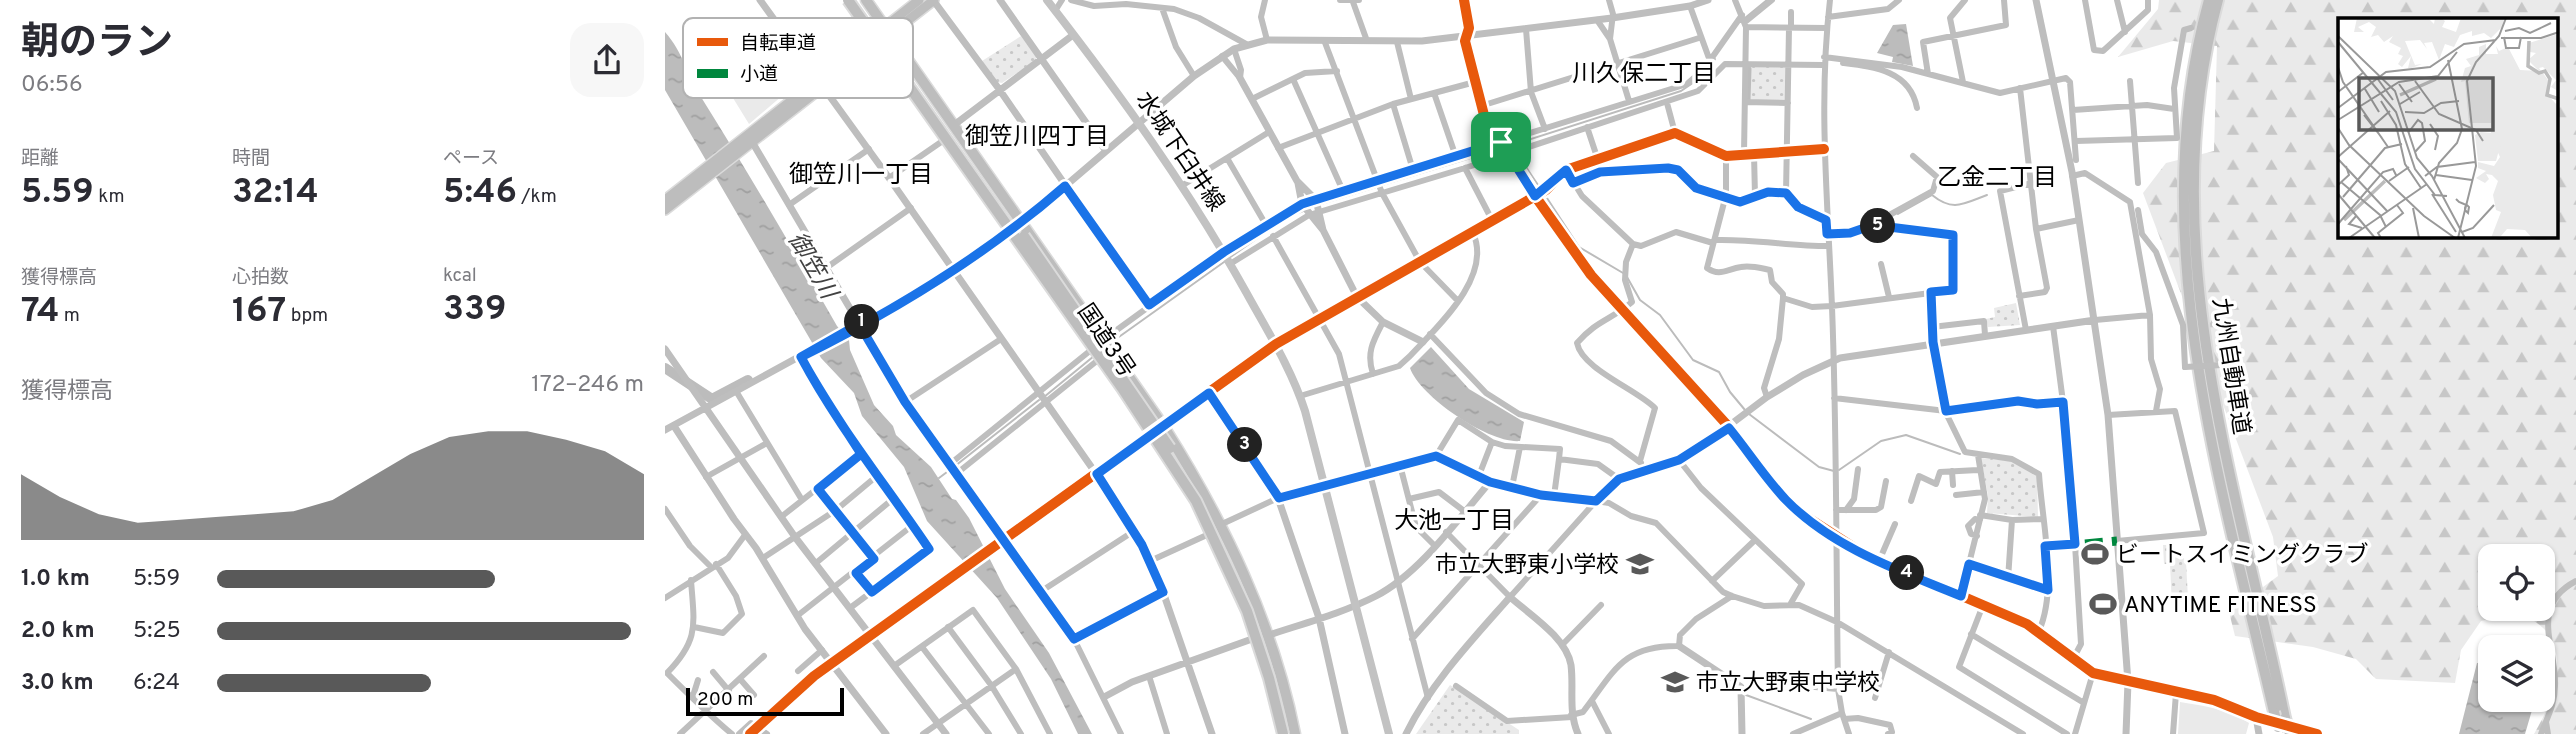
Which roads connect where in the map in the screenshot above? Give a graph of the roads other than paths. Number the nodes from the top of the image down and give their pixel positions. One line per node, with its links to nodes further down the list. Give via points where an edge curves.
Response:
1 (842, 0): 38 (highway, 国道3号)
2 (848, 0): 39 (highway, bridge)
3 (856, 0): 40 (highway, bridge)
4 (866, 0): 41 (highway, 国道3号)
5 (919, 0): 42 (main road)
6 (933, 0): 43 (main road); 82 (street)
7 (1000, 0): 64 (street)
8 (1047, 0): 34 (main road, 水城下臼井線)
9 (1062, 0): 34 (street)
10 (1071, 0): 32 (street, via 1094,6)
11 (1265, 0): 57 (street, via 1261,17)
12 (1340, 0): 30 (street)
13 (1464, 0): 54 (street)
14 (1609, 0): 44 (street)
15 (1707, 0): 31 (street)
16 (1735, 0): 46 (street)
17 (1772, 0): 46 (street)
18 (1830, 0): 36 (street)
19 (1887, 0): 33 (street)
20 (1899, 0): 33 (street)
21 (1965, 0): 53 (street, via 1950,18)
22 (2004, 0): 53 (street, via 2006,25)
23 (2036, 0): 77 (street)
24 (2085, 0): 51 (street, via 2094,50 2103,51)
25 (2117, 0): 51 (street)
26 (2148, 0): 51 (street, via 2148,10)
27 (2209, 0): 374 (highway, 九州自動車道, bridge, via 2194,67 2186,137 2189,285 2214,455 2274,712)
28 (2218, 0): 374 (highway, 九州自動車道, via 2203,67 2196,137 2198,285 2219,427)
29 (764, 1): 37 (street)
30 (1356, 1): 59 (street)
31 (1690, 6): 44 (street); 55 (street)
32 (1162, 8): 61 (street, via 1199,18); 73 (street, via 1176,47)
33 (1888, 9): 36 (street)
34 (1055, 10): 52 (main road, 水城下臼井線)
35 (1791, 12): 47 (street)
36 (1828, 17): 48 (street)
37 (776, 18)
38 (856, 18)
39 (861, 18)
40 (869, 18)
41 (879, 18)
42 (900, 18)
43 (905, 18)
44 (1612, 18): 45 (street); 56 (street)
45 (1597, 20): 50 (street); 56 (street)
46 (1744, 21): 47 (street); 65 (street); 68 (street)
47 (1790, 28): 48 (street); 69 (street)
48 (1827, 28): 66 (street)
49 (2191, 28): 99 (street, via 2184,30)
50 (1526, 29): 54 (street); 84 (street)
51 (2125, 32)
52 (1073, 35): 64 (street); 102 (main road, 水城下臼井線)
53 (1953, 35): 72 (street, via 1923,42); 80 (street)
54 (1466, 36): 60 (street); 79 (street)
55 (1699, 38): 65 (street); 67 (street)
56 (1610, 39): 67 (street)
57 (1267, 40): 58 (street); 61 (street)
58 (1324, 40): 59 (street); 71 (street)
59 (1367, 41): 60 (street)
60 (1397, 42): 90 (street)
61 (1246, 44): 62 (street)
62 (1234, 50): 63 (street); 74 (street)
63 (1221, 56): 73 (street); 74 (street)
64 (1042, 59): 82 (street); 118 (street)
65 (1710, 61): 91 (street, via 1686,84)
66 (1823, 61): 69 (street); 72 (street, via 1884,63); 98 (street, via 1885,70 1912,91); 117 (street)
67 (1617, 64): 84 (street); 91 (street)
68 (1747, 64): 69 (street); 92 (street); 93 (street, via 1725,64 1698,92)
69 (1789, 64): 94 (street)
70 (913, 66): 103 (highway, 国道3号)
71 (1337, 71): 75 (street, via 1305,73); 101 (street)
72 (1927, 74): 80 (street)
73 (1194, 76): 102 (street)
74 (1240, 78): 89 (street)
75 (1293, 79): 89 (street); 107 (street)
76 (913, 81): 391 (highway, bridge, via 1192,482 1253,609)
77 (2051, 81): 81 (street); 100 (street, via 2069,79); 134 (street)
78 (2130, 81): 97 (street)
79 (1475, 82): 85 (street); 96 (street)
80 (1963, 82): 81 (street, via 2000,93)
81 (2020, 88): 140 (street)
82 (999, 89): 103 (street); 143 (street)
83 (913, 92): 390 (highway, bridge, via 1196,501 1247,611)
84 (1531, 92): 96 (street); 106 (street)
85 (1434, 93): 90 (street); 125 (street)
86 (913, 97): 111 (highway, 国道3号)
87 (800, 98): 104 (main road)
88 (832, 98): 116 (street)
89 (1252, 99): 108 (street)
90 (1411, 99): 95 (street)
91 (1629, 101): 106 (street)
92 (1745, 102): 94 (street); 122 (street)
93 (1667, 103): 105 (street); 109 (street)
94 (1788, 103): 119 (street)
95 (1393, 104): 101 (street); 132 (street)
96 (1481, 106): 114 (street)
97 (2132, 106): 99 (street); 100 (street); 112 (street)
98 (1917, 108)
99 (2174, 109): 112 (street, via 2177,138)
100 (2073, 110): 113 (street)
101 (1354, 117): 107 (street); 138 (street)
102 (1140, 122): 118 (street); 142 (main road, 水城下臼井線)
103 (954, 124): 162 (highway, 国道3号)
104 (764, 125): 110 (main road); 136 (main road)
105 (1587, 127): 120 (street); 126 (street)
106 (1545, 129): 114 (street)
107 (1316, 131): 115 (street); 144 (street)
108 (1269, 132): 115 (street); 127 (street)
109 (1675, 133): 123 (street); 126 (street)
110 (751, 140): 136 (main road); 153 (street)
111 (944, 140): 135 (street); 167 (highway, 国道3号)
112 (2135, 140): 113 (street); 128 (street)
113 (2076, 141): 130 (street)
114 (1501, 142): 120 (street); 125 (street)
115 (1278, 148): 137 (street)
116 (869, 149): 135 (street); 153 (street)
117 (1823, 149): 119 (street); 160 (street)
118 (1106, 151): 143 (street)
119 (1787, 152): 121 (street); 147 (street)
120 (1507, 153): 131 (street); 146 (street)
121 (1754, 153): 122 (street); 149 (street)
122 (1744, 154): 123 (street)
123 (1726, 156): 148 (street)
124 (1913, 156): 164 (street, via 1937,177 1933,191)
125 (1456, 157): 132 (street)
126 (1597, 157): 133 (street)
127 (1227, 158): 142 (street); 163 (street)
128 (2136, 158): 129 (street); 141 (street)
129 (2146, 158)
130 (2076, 160)
131 (1465, 169): 145 (street); 159 (street)
132 (1413, 170): 138 (street)
133 (1566, 170): 139 (street); 146 (street)
134 (2072, 176): 161 (street); 189 (street, via 2085,173 2130,202)
135 (889, 177): 154 (street)
136 (697, 179): 150 (main road); 155 (main road)
137 (1297, 181): 151 (street); 152 (street)
138 (1378, 182): 144 (street); 145 (street)
139 (1573, 183): 148 (street, via 1600,172 1668,168 1678,170 1696,188); 172 (street)
140 (2032, 183): 165 (street); 181 (street, via 2000,191)
141 (2138, 183)
142 (1183, 185): 174 (main road, 水城下臼井線)
143 (1065, 186): 162 (street); 186 (street)
144 (1343, 191): 151 (street)
145 (1381, 193): 157 (street); 175 (street)
146 (1540, 193): 159 (street); 188 (street, via 1577,258)
147 (1786, 193): 149 (street); 160 (street, via 1798,207)
148 (1726, 195): 149 (street, via 1740,202); 171 (street)
149 (1755, 196)
150 (665, 200)
151 (1316, 200): 152 (street); 157 (street)
152 (1302, 204): 158 (street); 163 (street)
153 (789, 205): 178 (street)
154 (911, 208): 178 (street); 179 (street)
155 (665, 210)
156 (2138, 210): 209 (street, bridge, via 2142,234 2156,252 2183,325 2185,367)
157 (1319, 212): 158 (street); 166 (street)
158 (1309, 215): 166 (street); 170 (street)
159 (1492, 220): 168 (street)
160 (1826, 220): 169 (street)
161 (2079, 220): 165 (street); 191 (street)
162 (1022, 223): 167 (street); 200 (highway, 国道3号)
163 (1266, 225): 174 (street)
164 (1873, 225): 169 (street); 180 (street, via 1953,235 1953,290)
165 (2036, 229): 181 (street, via 2047,288)
166 (1323, 230): 182 (street)
167 (1009, 233): 179 (street); 205 (highway, 国道3号)
168 (1473, 233): 175 (street); 185 (street, via 1474,271)
169 (1827, 234): 173 (street)
170 (1273, 236): 176 (street); 190 (street)
171 (1714, 242): 172 (street, via 1676,232 1641,246); 173 (street, via 1767,240); 184 (street, via 1707,268 1719,273 1739,267 1770,270)
172 (1633, 244): 188 (street, via 1625,280 1632,302)
173 (1828, 246): 187 (street)
174 (1224, 252): 176 (main road, 水城下臼井線); 186 (street)
175 (1420, 262): 182 (street); 185 (street)
176 (1230, 264): 203 (main road, 水城下臼井線)
177 (1881, 264): 183 (street)
178 (826, 268): 193 (street)
179 (954, 272): 193 (street); 199 (street)
180 (1931, 292): 183 (street); 195 (street)
181 (2019, 296): 196 (street)
182 (1357, 297): 190 (street); 192 (street)
183 (1889, 297): 187 (street)
184 (1783, 298): 187 (street, via 1812,307); 216 (street, via 1779,339 1764,388)
185 (1457, 300): 197 (street)
186 (1149, 305): 200 (street)
187 (1832, 306): 208 (street)
188 (1623, 310): 227 (street); 239 (street, via 1593,325 1577,343 1597,369 1655,408)
189 (2150, 315): 191 (street); 223 (street, via 2151,359 2160,389)
190 (1317, 318): 203 (street); 211 (street, via 1339,355)
191 (2095, 320): 194 (street); 224 (street)
192 (1383, 322): 201 (street); 210 (street, via 1370,347)
193 (857, 325): 206 (street); 218 (street)
194 (2053, 326): 196 (street); 220 (street)
195 (1933, 327): 198 (street, via 1984,321); 202 (street)
196 (2026, 330): 198 (street)
197 (1430, 334): 201 (street); 239 (street, via 1486,393 1519,414 1611,441)
198 (1985, 335): 202 (street)
199 (1001, 339): 213 (street); 218 (street)
200 (1103, 340): 226 (highway, 国道3号)
201 (1423, 342): 210 (street, via 1399,366)
202 (1933, 342): 208 (street); 222 (street)
203 (1276, 344): 214 (street); 215 (main road, 水城下臼井線)
204 (665, 349): 221 (street)
205 (1091, 350): 207 (highway, 国道3号); 213 (street)
206 (803, 356): 212 (street); 233 (street, via 825,402)
207 (1098, 360): 219 (street); 229 (highway, 国道3号)
208 (1833, 360): 216 (street); 217 (street)
209 (2222, 365)
210 (1373, 374): 211 (street)
211 (1346, 383): 215 (street); 246 (street)
212 (736, 391): 221 (street); 231 (street)
213 (1039, 392): 219 (street); 240 (street)
214 (1209, 393): 226 (street); 264 (street)
215 (1300, 396): 255 (main road, 水城下臼井線)
216 (1767, 397): 227 (street)
217 (1834, 398): 222 (street); 271 (street)
218 (905, 402): 240 (street)
219 (1046, 402): 247 (street); 248 (street)
220 (2063, 402): 222 (street, via 2018,401); 291 (street)
221 (705, 408): 225 (street); 236 (street)
222 (1946, 411): 234 (street, via 1965,453)
223 (2156, 411): 224 (street); 290 (street, via 2175,412 2204,534)
224 (2108, 415): 290 (street)
225 (674, 426): 228 (street); 250 (street)
226 (1164, 427): 229 (street); 278 (highway, 国道3号)
227 (1729, 428): 238 (street); 287 (street, via 1787,501)
228 (665, 430)
229 (1149, 437): 248 (street); 284 (highway, 国道3号)
230 (1492, 442): 232 (street); 235 (street, via 1458,420); 251 (street)
231 (767, 443): 236 (street); 266 (street)
232 (1520, 447): 237 (street, via 1560,449); 257 (street)
233 (861, 454): 249 (street); 258 (street)
234 (1978, 454): 244 (street); 276 (street, via 2012,458 2036,470)
235 (1436, 456): 241 (street); 251 (street)
236 (740, 458): 250 (street); 274 (street)
237 (1559, 459): 252 (street, via 1598,464); 262 (street)
238 (1679, 460): 242 (street); 288 (street)
239 (1640, 461): 242 (street)
240 (950, 464): 247 (street)
241 (1400, 465): 246 (street); 265 (street)
242 (1644, 469): 252 (street)
243 (1858, 469): 272 (street, via 1854,499)
244 (1978, 470): 245 (street); 259 (street)
245 (1952, 471): 256 (street); 268 (street, via 1940,472 1936,484 1919,477)
246 (1368, 473): 255 (street); 307 (street)
247 (956, 474): 289 (street)
248 (1097, 474): 282 (street); 289 (street)
249 (878, 475): 263 (street); 270 (street)
250 (706, 477): 285 (street)
251 (1478, 478): 254 (street)
252 (1619, 479): 267 (street)
253 (1886, 481): 272 (street, via 1876,510)
254 (1490, 482): 257 (street); 273 (street)
255 (1323, 484): 264 (street); 318 (main road, 水城下臼井線)
256 (1953, 485)
257 (1512, 487): 260 (street)
258 (818, 489): 266 (street); 270 (street)
259 (1984, 492): 261 (street); 275 (street)
260 (1541, 495): 262 (street); 299 (street)
261 (1956, 495)
262 (1555, 496): 267 (street)
263 (894, 498): 280 (street); 281 (street)
264 (1279, 498): 278 (street); 323 (street)
265 (1409, 499): 273 (street, via 1439,492); 292 (street, via 1416,527)
266 (802, 500): 274 (street)
267 (1596, 501): 305 (street, via 1655,523); 315 (street)
268 (1911, 501)
269 (665, 509): 301 (street, via 690,547)
270 (836, 510): 281 (street); 286 (street)
271 (1836, 510): 272 (street); 287 (street)
272 (1846, 510)
273 (1464, 511): 283 (street)
274 (781, 517): 286 (street)
275 (1980, 518): 277 (street); 300 (street)
276 (2042, 519): 277 (street); 293 (street)
277 (2012, 520): 303 (street)
278 (1222, 524): 329 (highway, 国道3号)
279 (1895, 524): 297 (street)
280 (913, 525): 295 (street); 310 (street, via 929,549)
281 (852, 531): 295 (street); 298 (street)
282 (1134, 531): 296 (street); 311 (street)
283 (1446, 532): 292 (street); 299 (street)
284 (1209, 534): 296 (street); 332 (highway, 国道3号, via 1237,593)
285 (745, 535): 294 (street); 301 (street, via 728,558)
286 (795, 537): 294 (street); 298 (street)
287 (1836, 538): 297 (street); 324 (street)
288 (1755, 540): 305 (street); 317 (street, via 1803,584)
289 (1004, 541): 311 (street); 330 (street)
290 (2117, 541): 351 (street)
291 (2075, 544): 293 (street); 340 (street, via 2081,644)
292 (1434, 545): 307 (street)
293 (2045, 546): 309 (street)
294 (763, 558): 322 (street)
295 (874, 559): 302 (street)
296 (1150, 561): 312 (street)
297 (1879, 561): 314 (street)
298 (816, 563): 308 (street)
299 (1479, 564): 315 (street); 333 (street)
300 (1969, 564): 303 (street); 314 (street)
301 (714, 566): 304 (street); 325 (street, via 736,596 742,614 723,633)
302 (856, 573): 308 (street); 310 (street)
303 (2008, 579): 309 (street)
304 (691, 580): 316 (street); 325 (street)
305 (1712, 581): 313 (street)
306 (2576, 582): 371 (street, via 2558,596 2548,619 2555,688)
307 (1396, 583): 318 (street); 333 (street)
308 (834, 587): 321 (street); 322 (street)
309 (2048, 590): 327 (street)
310 (872, 592): 321 (street)
311 (1040, 592): 331 (street)
312 (1163, 592): 331 (street); 342 (street)
313 (1732, 596): 317 (street, via 1764,606); 335 (street, via 1687,627)
314 (1961, 596): 320 (street)
315 (1510, 597): 334 (street); 361 (street)
316 (665, 598)
317 (1791, 603): 324 (street)
318 (1357, 604): 323 (street); 393 (main road, 水城下臼井線)
319 (1601, 605): 334 (street)
320 (1983, 605): 327 (street); 328 (street)
321 (850, 608): 330 (street)
322 (797, 616): 337 (street)
323 (1319, 618): 329 (street); 392 (street)
324 (1837, 622): 338 (street); 355 (street)
325 (694, 627): 359 (street, via 687,651 667,673)
326 (948, 627): 336 (street); 344 (street, via 973,610); 352 (street)
327 (2039, 631): 340 (street)
328 (1971, 634): 364 (street); 401 (street, via 1959,667)
329 (1269, 635): 391 (highway, 国道3号)
330 (872, 637): 341 (street); 343 (street)
331 (1074, 639): 360 (street)
332 (1252, 639): 342 (street); 390 (highway, 国道3号)
333 (1412, 639): 361 (street)
334 (1562, 645): 368 (street, via 1571,666)
335 (1679, 646): 363 (street, via 1648,648 1630,655); 397 (street, via 1741,687)
336 (922, 647): 343 (street); 365 (street)
337 (822, 650): 341 (street); 345 (street)
338 (1889, 652): 362 (street); 400 (street)
339 (764, 656): 349 (street)
340 (2073, 659): 347 (street)
341 (833, 663): 373 (street); 381 (street)
342 (1190, 663): 348 (street); 389 (street)
343 (894, 666): 372 (street)
344 (1016, 669): 352 (street); 386 (street)
345 (798, 671)
346 (713, 672): 356 (street)
347 (2093, 673): 351 (street); 364 (street)
348 (1149, 676): 360 (street); 388 (street)
349 (740, 678): 356 (street); 358 (street)
350 (698, 680): 359 (street)
351 (2127, 682): 357 (street); 403 (street)
352 (991, 685): 365 (street); 385 (street)
353 (1456, 686): 368 (street, via 1507,720)
354 (1815, 687): 355 (street)
355 (1838, 689): 369 (street)
356 (729, 691): 366 (street)
357 (2176, 692): 370 (street, via 2214,700); 404 (street)
358 (754, 695)
359 (693, 696): 366 (street)
360 (1104, 697): 387 (street)
361 (1427, 698): 394 (street)
362 (1875, 698)
363 (1592, 701): 368 (street, via 1583,712); 396 (street)
364 (2084, 703): 402 (street)
365 (967, 704): 372 (street); 384 (street)
366 (703, 711): 377 (street); 378 (street)
367 (743, 716): 373 (street)
368 (1571, 716): 395 (street)
369 (1843, 716): 376 (street); 398 (street); 399 (street, via 1890,724 1892,732)
370 (2256, 718): 375 (street); 405 (street)
371 (2546, 722): 407 (street); 408 (street)
372 (938, 723): 382 (street); 383 (street)
373 (753, 728): 379 (street); 380 (street)
374 (2284, 729)
375 (2304, 732): 406 (street)
376 (1796, 733)
377 (680, 734)
378 (732, 734)
379 (739, 734)
380 (767, 734)
381 (886, 734)
382 (923, 734)
383 (946, 734)
384 (989, 734)
385 (1021, 734)
386 (1050, 734)
387 (1121, 734)
388 (1167, 734)
389 (1212, 734)
390 (1281, 734)
391 (1293, 734)
392 (1346, 734)
393 (1389, 734)
394 (1406, 734)
395 (1578, 734)
396 (1609, 734)
397 (1742, 734)
398 (1849, 734)
399 (1888, 734)
400 (2023, 734)
401 (2067, 734)
402 (2075, 734)
403 (2126, 734)
404 (2173, 734)
405 (2259, 734)
406 (2317, 734)
407 (2541, 734)
408 (2549, 734)

